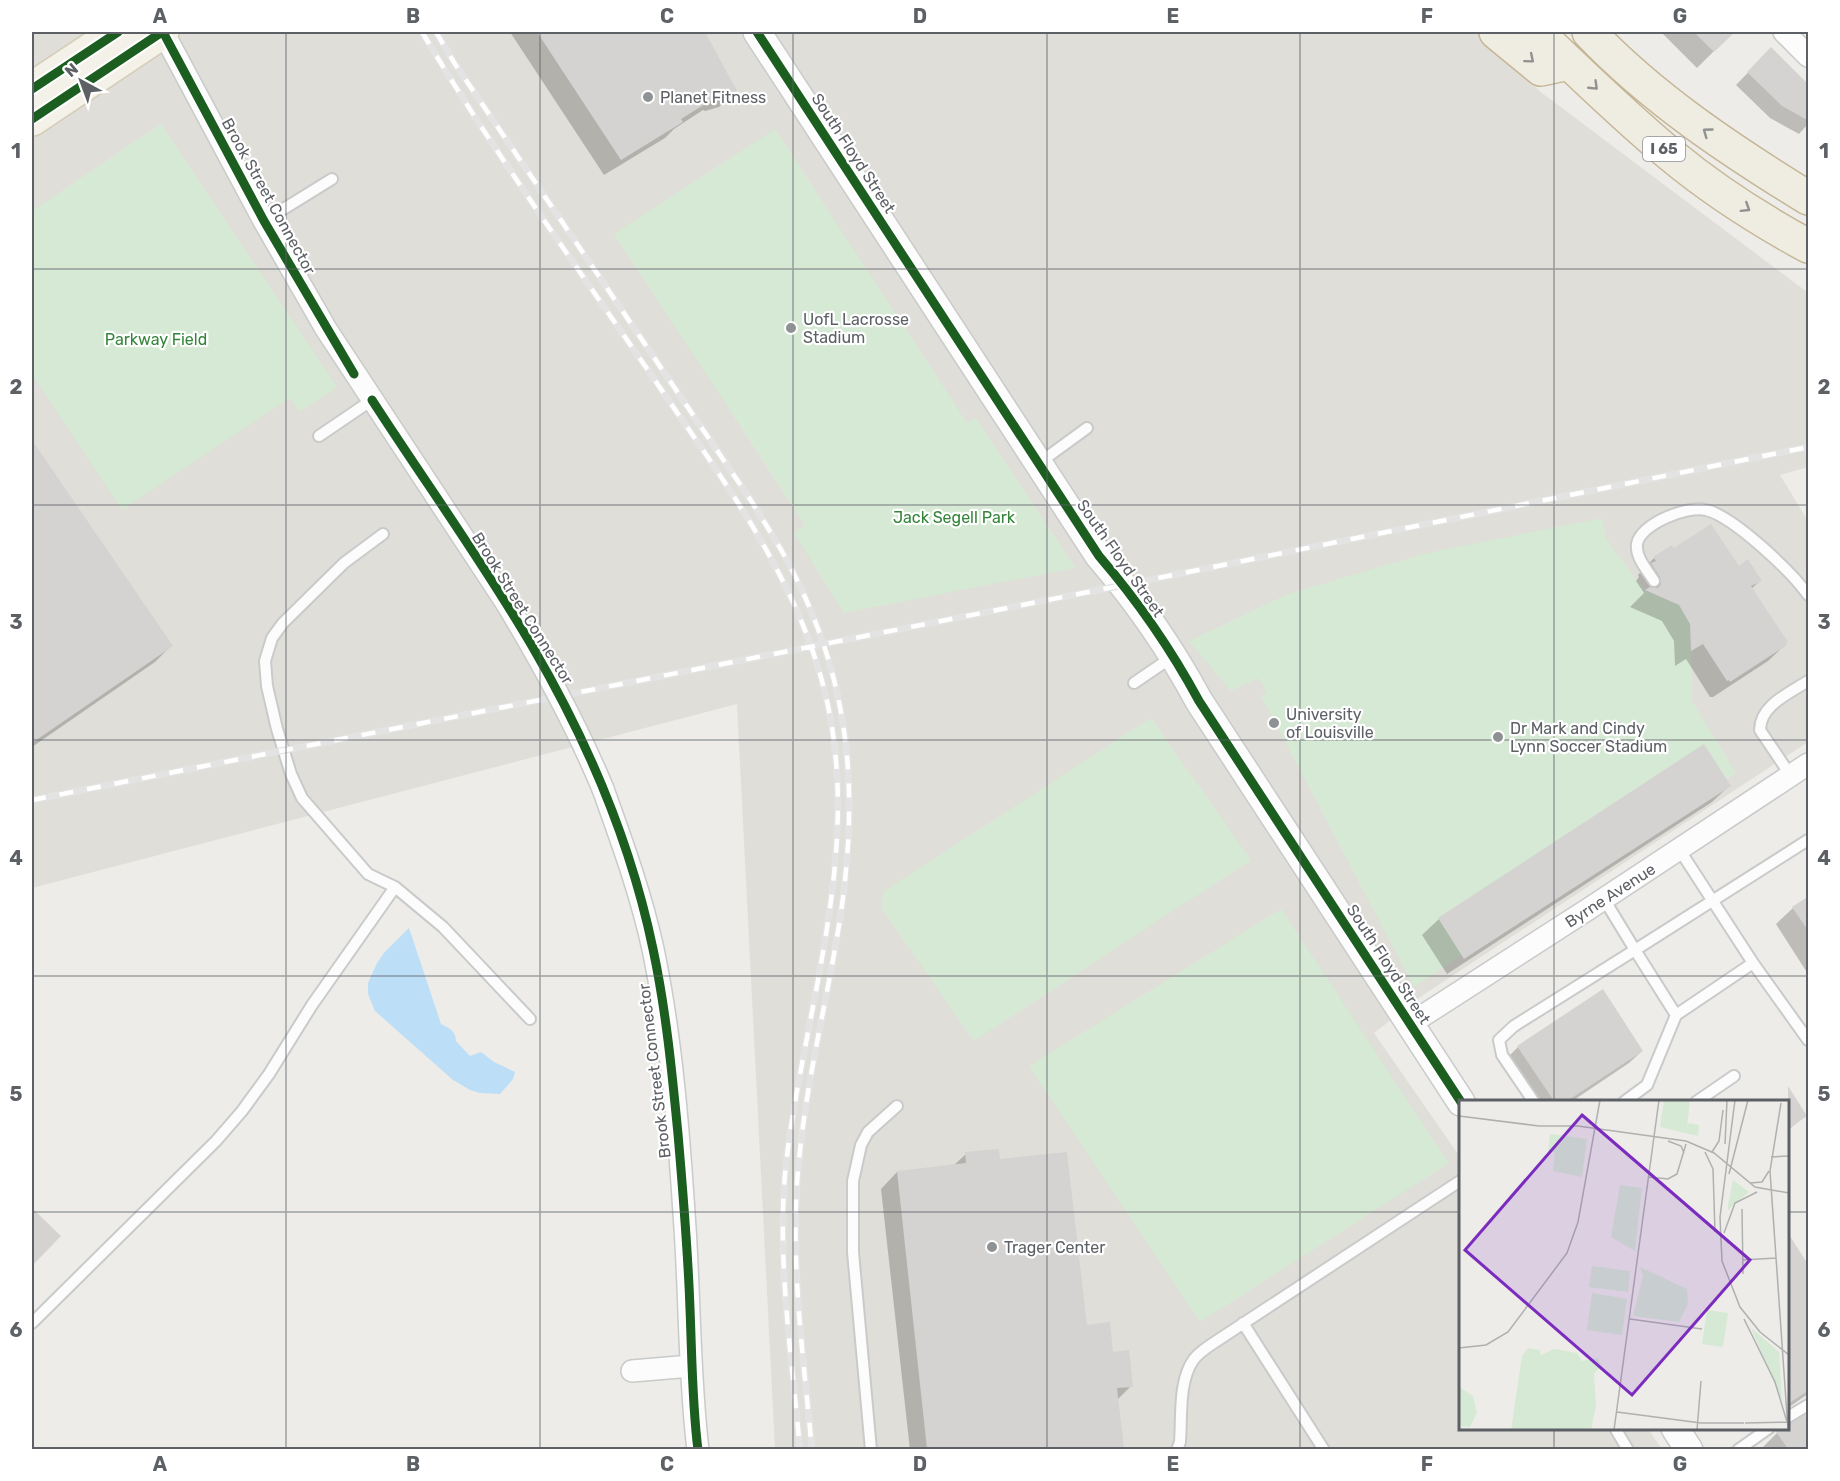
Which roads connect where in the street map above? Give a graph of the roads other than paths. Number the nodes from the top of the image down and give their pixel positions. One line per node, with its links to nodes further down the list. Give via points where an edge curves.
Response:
1 (118, 32): 8 (main road)
2 (163, 32): 8 (main road); 13 (street, Brook Street Connector)
3 (757, 32): 18 (street, South Floyd Street)
4 (1496, 32): 7 (highway, one-way to 7, via 1541,69)
5 (1537, 32): 7 (highway, I 65)
6 (1590, 32): 12 (highway, I 65, one-way to 6, via 1742,158 1685,117)
7 (1569, 63): 14 (highway, I 65, one-way to 14, via 1672,156 1739,204)
8 (74, 75): 9 (main road); 10 (main road)
9 (32, 89)
10 (32, 119)
11 (332, 179): 13 (lane)
12 (1809, 198)
13 (264, 221): 15 (street, Brook Street Connector)
14 (1809, 246)
15 (372, 400): 17 (lane); 47 (street, Brook Street Connector, bridge, via 532,646 581,738 635,878 653,949 670,1050)
16 (1087, 429): 18 (lane)
17 (319, 436)
18 (1038, 463): 22 (street, South Floyd Street)
19 (383, 534): 29 (lane, via 344,563 283,622 272,638 266,661 267,686 277,729 302,798 368,874)
20 (1654, 581): 21 (lane, via 1640,559 1637,545 1642,532 1680,511 1705,509 1722,516 1750,538)
21 (1809, 595)
22 (1172, 657): 24 (lane); 36 (street, South Floyd Street)
23 (1809, 681): 26 (lane, via 1770,707 1760,721 1760,730)
24 (1134, 682)
25 (1809, 764): 26 (street, Byrne Avenue)
26 (1791, 776): 28 (street, Byrne Avenue)
27 (1809, 840): 31 (lane)
28 (1679, 849): 30 (street, Byrne Avenue); 31 (lane)
29 (395, 887): 35 (lane, via 442,927); 45 (lane, via 242,1111)
30 (1604, 899): 32 (lane); 36 (street, Byrne Avenue)
31 (1713, 902): 32 (lane); 33 (lane)
32 (1635, 950): 34 (lane); 40 (lane, via 1514,1026 1499,1040 1502,1055)
33 (1753, 963): 34 (lane); 37 (lane)
34 (1676, 1015): 41 (lane, via 1647,1085)
35 (530, 1019)
36 (1410, 1024): 39 (street, South Floyd Street)
37 (1809, 1040)
38 (1734, 1076): 42 (lane)
39 (1460, 1100)
40 (1533, 1100)
41 (1625, 1100)
42 (1698, 1100)
43 (897, 1106): 54 (lane, via 868,1132 856,1161 853,1182 853,1252)
44 (1459, 1182): 46 (lane)
45 (32, 1323)
46 (1243, 1323): 55 (lane, via 1203,1351 1188,1371); 56 (lane)
47 (692, 1366): 48 (street); 53 (street, Brook Street Connector)
48 (632, 1371)
49 (1809, 1405): 50 (lane)
50 (1789, 1416)
51 (1616, 1430): 57 (lane)
52 (1766, 1430): 58 (lane)
53 (698, 1449)
54 (872, 1449)
55 (1178, 1449)
56 (1324, 1449)
57 (1628, 1449)
58 (1738, 1449)

